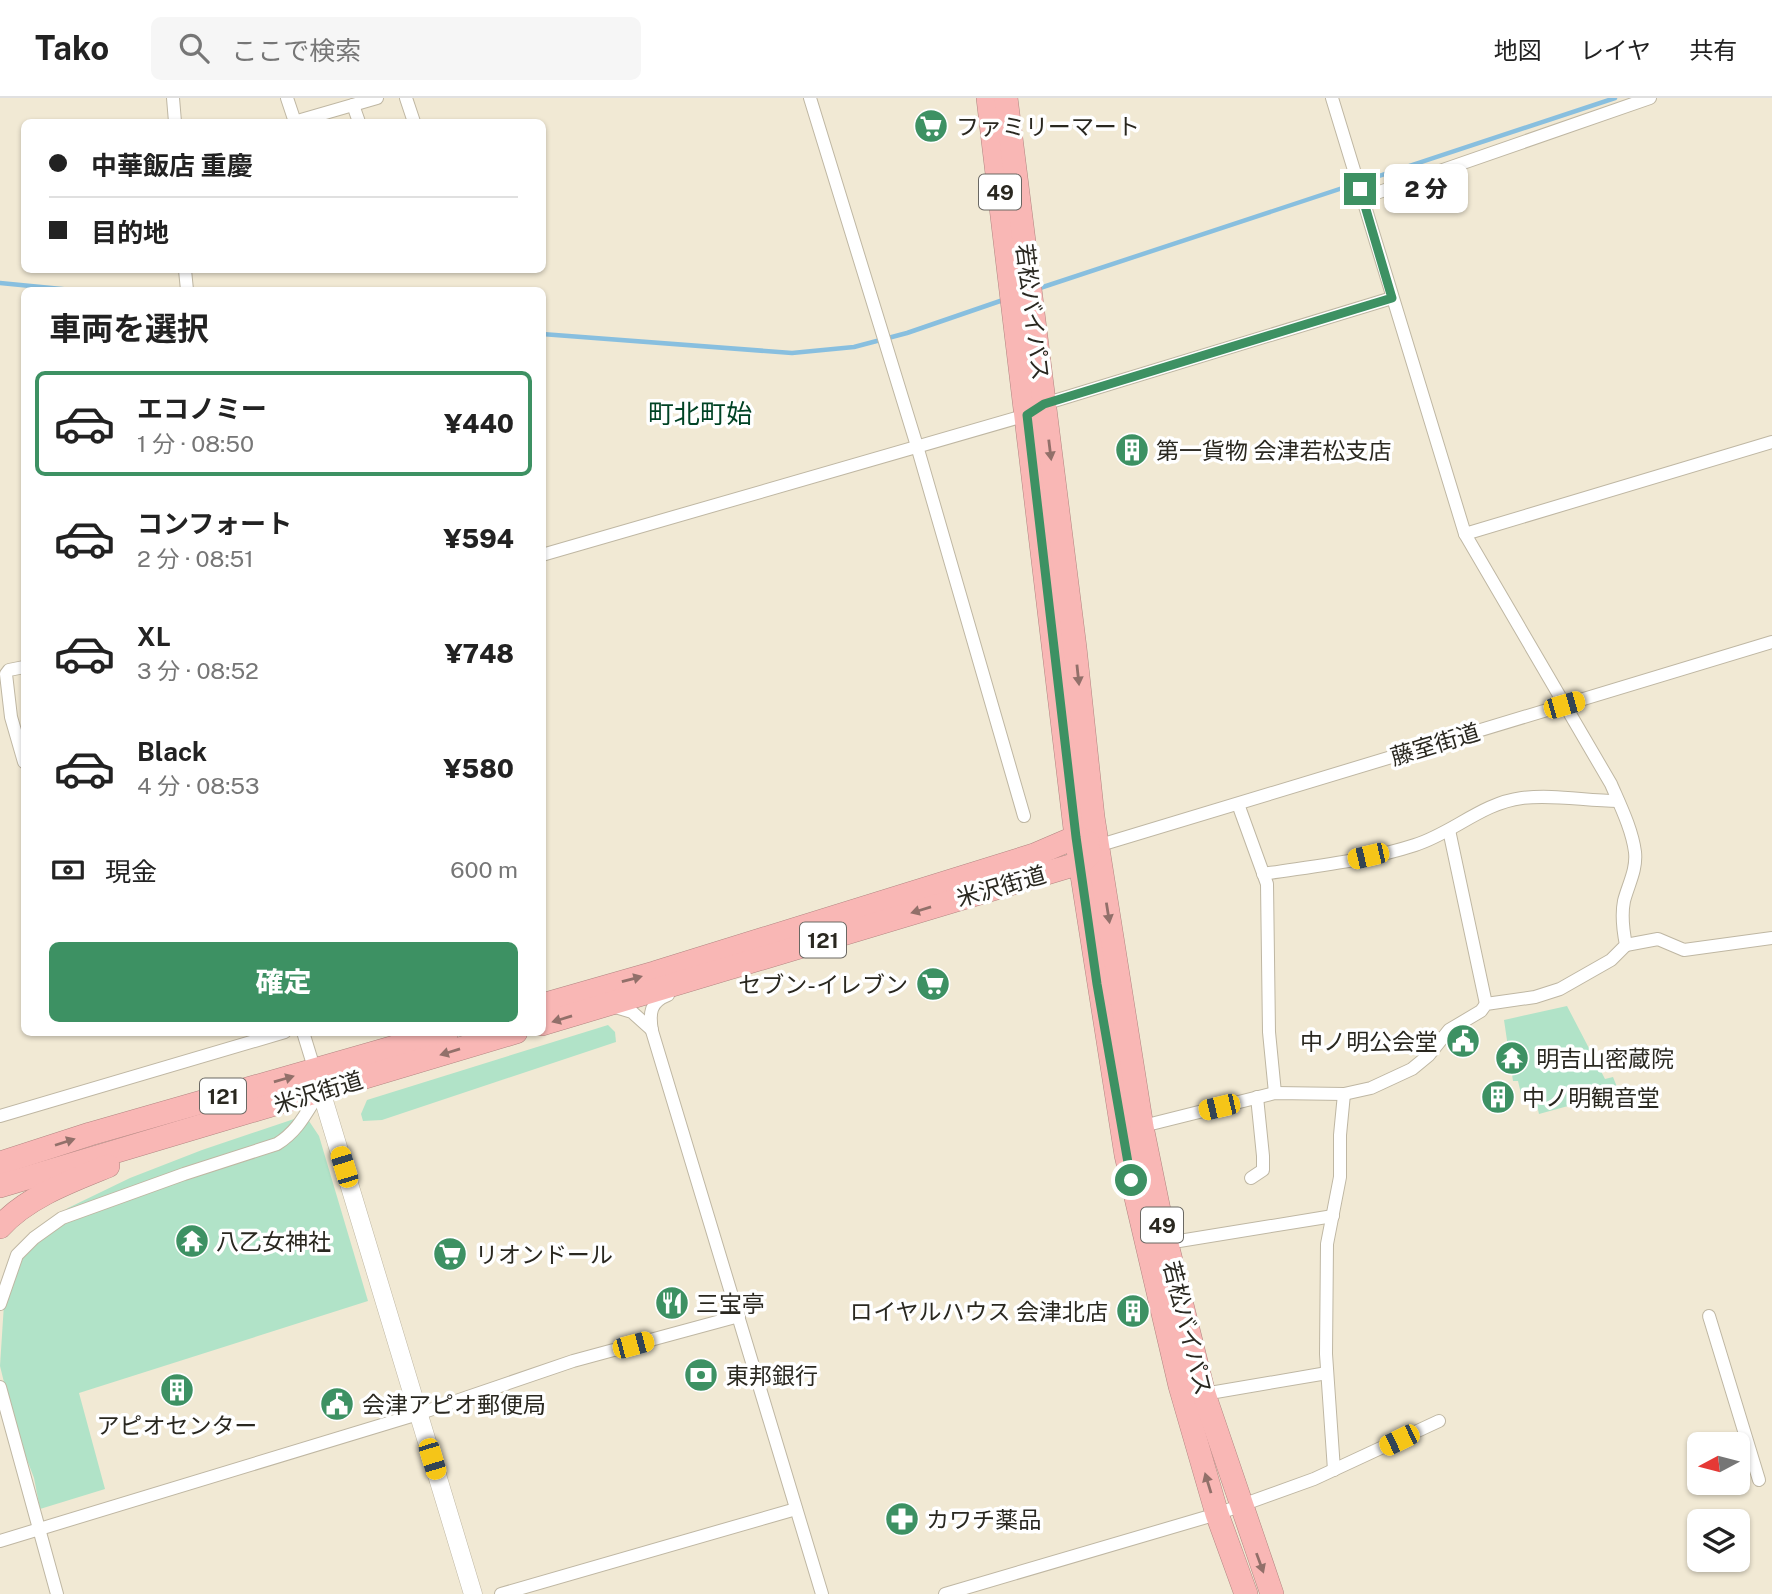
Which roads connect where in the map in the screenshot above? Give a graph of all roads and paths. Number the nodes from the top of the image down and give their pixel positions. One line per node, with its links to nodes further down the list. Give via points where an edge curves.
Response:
1 (173, 98): 11 (street)
2 (288, 98): 12 (street)
3 (377, 98): 10 (street)
4 (405, 98): 15 (street)
5 (810, 98): 21 (street)
6 (988, 98): 17 (highway, 若松バイパス / 49)
7 (1006, 98): 17 (highway, 若松バイパス / 49)
8 (1332, 98): 16 (street)
9 (1650, 98): 16 (street)
10 (353, 105): 13 (street); 14 (street)
11 (175, 119)
12 (293, 119)
13 (304, 119)
14 (358, 119)
15 (413, 119)
16 (1361, 194): 18 (street)
17 (1020, 285): 19 (highway, 若松バイパス / 49)
18 (1392, 298): 19 (street); 22 (street)
19 (1036, 410): 21 (street); 33 (highway, 若松バイパス / 49)
20 (1772, 442): 22 (street)
21 (917, 446): 23 (street); 31 (street)
22 (1465, 534): 26 (street)
23 (546, 554)
24 (1772, 642): 26 (street, 藤室街道)
25 (21, 668): 27 (street, via 6,674)
26 (1564, 705): 29 (street); 30 (street, 藤室街道)
27 (5, 719): 28 (street)
28 (20, 730)
29 (1618, 801): 32 (street, via 1521,798 1496,804); 37 (street, via 1635,852 1622,923)
30 (1238, 804): 33 (street, 藤室街道); 35 (street)
31 (1024, 816)
32 (1449, 830): 35 (street, via 1416,845 1345,862); 40 (street)
33 (1087, 841): 34 (highway, 米沢街道 / 121); 39 (highway, 米沢街道 / 121, one-way to 33); 54 (highway, 若松バイパス / 49, one-way to 54)
34 (1080, 863): 38 (highway, 米沢街道 / 121, one-way to 38); 54 (highway, 若松バイパス / 49)
35 (1263, 874): 49 (street, via 1268,884 1269,1032)
36 (1772, 938): 37 (street, via 1684,950 1658,939)
37 (1626, 945): 40 (street, via 1611,960 1560,989)
38 (735, 967): 41 (highway, 米沢街道 / 121); 43 (street, via 656,1001 650,1017)
39 (546, 1004)
40 (1486, 1004): 50 (street, via 1449,1030 1412,1069 1371,1088)
41 (599, 1007): 42 (highway, 米沢街道 / 121, one-way to 42); 43 (street, via 632,1012)
42 (546, 1023)
43 (652, 1031): 62 (street)
44 (271, 1036): 52 (street)
45 (304, 1036): 48 (street)
46 (436, 1036): 48 (highway, 米沢街道 / 121)
47 (500, 1036): 48 (highway, 米沢街道 / 121, one-way to 48)
48 (318, 1081): 53 (highway, 米沢街道 / 121); 55 (highway, 米沢街道 / 121, one-way to 48, via 90,1134); 61 (street, via 303,1121 277,1144 62,1218 17,1255); 67 (street)
49 (1275, 1093): 50 (street); 51 (street)
50 (1344, 1094): 58 (street, via 1340,1177)
51 (1257, 1097): 54 (street); 56 (street, via 1263,1170)
52 (0, 1116)
53 (239, 1116): 57 (highway, 米沢街道 / 121); 59 (highway, via 92,1172 33,1200)
54 (1132, 1129): 60 (highway, 若松バイパス / 49); 73 (highway, 若松バイパス / 49, one-way to 54, via 1162,1319)
55 (0, 1163)
56 (1251, 1178)
57 (0, 1186)
58 (1332, 1216): 60 (street); 64 (street, via 1327,1244)
59 (0, 1227)
60 (1167, 1243): 66 (highway, 若松バイパス / 49)
61 (0, 1304)
62 (739, 1316): 67 (street, via 562,1365); 72 (street)
63 (1709, 1316): 70 (street)
64 (1327, 1373): 66 (street); 69 (street)
65 (0, 1387): 74 (street)
66 (1204, 1394): 71 (highway, 若松バイパス / 49)
67 (418, 1414): 74 (street); 77 (street)
68 (1439, 1421): 69 (street)
69 (1334, 1470): 71 (street)
70 (1759, 1480)
71 (1240, 1506): 73 (street); 82 (highway, 若松バイパス / 49, one-way to 82)
72 (796, 1509): 78 (street); 79 (street)
73 (1217, 1514): 80 (street); 81 (highway, 若松バイパス / 49)
74 (39, 1530): 75 (street); 76 (street)
75 (0, 1541)
76 (57, 1594)
77 (473, 1594)
78 (501, 1594)
79 (822, 1594)
80 (945, 1594)
81 (1245, 1594)
82 (1272, 1594)

